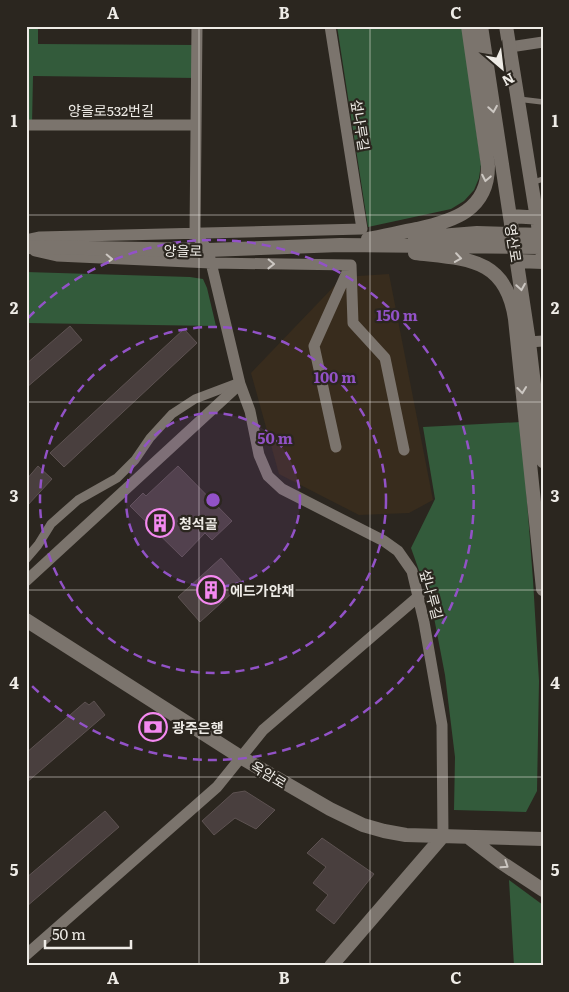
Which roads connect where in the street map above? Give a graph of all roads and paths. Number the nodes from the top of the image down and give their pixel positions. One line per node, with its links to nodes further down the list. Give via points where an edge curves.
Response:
1 (197, 26): 11 (street)
2 (330, 26): 15 (street, 섶나루길, via 362,229)
3 (468, 26): 19 (street, one-way to 19, via 488,166 478,201 462,215 445,223)
4 (481, 26): 13 (street, 영산로, one-way to 13)
5 (506, 26): 7 (street, 영산로)
6 (543, 42): 7 (street)
7 (510, 46): 8 (street, 영산로)
8 (518, 99): 9 (lane); 12 (street, 영산로)
9 (543, 102)
10 (26, 125): 11 (street, 양을로532번길)
11 (196, 125): 15 (street)
12 (537, 181): 14 (street, 영산로)
13 (510, 216): 14 (street); 24 (street, 영산로)
14 (540, 218): 23 (street, 영산로)
15 (195, 234): 17 (street, via 40,237); 22 (street)
16 (543, 235): 18 (street)
17 (26, 240)
18 (478, 240): 19 (street, 양을로); 20 (street)
19 (340, 245): 22 (street, 양을로); 34 (street, one-way to 34, via 468,260 486,267 506,288 515,319)
20 (543, 247)
21 (26, 248): 22 (street, 양을로)
22 (210, 256): 26 (street, one-way to 26); 28 (street, 섶나루길)
23 (543, 256)
24 (517, 261): 25 (street); 27 (street, 영산로, one-way to 27)
25 (543, 262)
26 (351, 265): 29 (street, via 314,346); 30 (street, via 353,323 385,358)
27 (536, 342): 31 (street, 영산로)
28 (240, 383): 32 (street, via 195,399 172,414 117,478 78,500 51,524); 33 (street); 35 (street, 섶나루길, via 250,411 259,455 268,476 282,489 398,551 412,571)
29 (336, 447)
30 (404, 450)
31 (543, 461)
32 (26, 560)
33 (26, 581)
34 (543, 589)
35 (419, 596): 37 (street, via 263,730); 38 (street, 섶나루길, via 442,725)
36 (26, 620): 37 (street, 옥암로)
37 (242, 758): 38 (street, 옥암로, via 363,825 384,831); 42 (street, via 217,787)
38 (443, 836): 39 (street, 옥암로); 43 (street)
39 (468, 837): 40 (street, 옥암로); 41 (street, one-way to 41)
40 (543, 839)
41 (543, 890)
42 (26, 955)
43 (331, 966)

